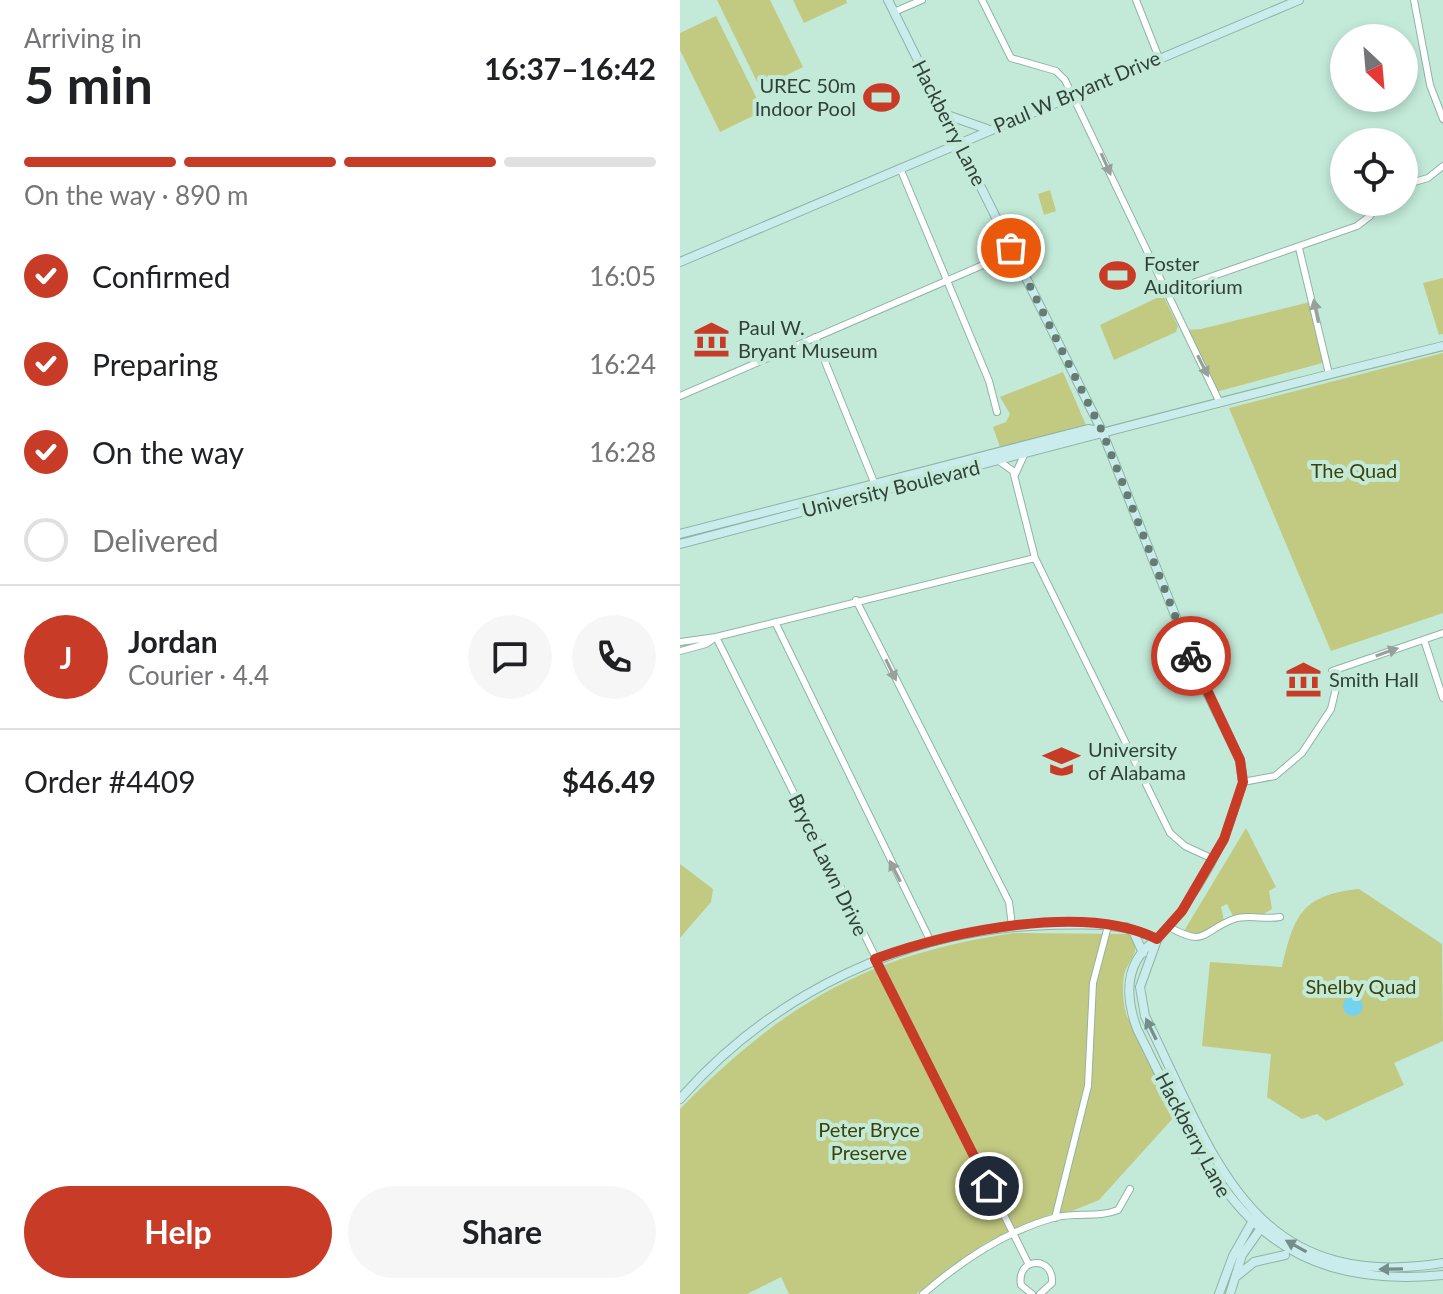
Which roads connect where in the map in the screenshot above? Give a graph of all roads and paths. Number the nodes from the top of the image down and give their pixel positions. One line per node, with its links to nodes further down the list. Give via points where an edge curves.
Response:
1 (888, 0): 8 (main road, Hackberry Lane)
2 (922, 0): 8 (street)
3 (982, 0): 10 (street, via 1011,58 1056,71)
4 (1136, 0): 9 (street)
5 (1299, 0): 7 (main road, Paul W Bryant Drive)
6 (1414, 0): 12 (street, via 1430,85)
7 (1289, 2): 9 (main road, Paul W Bryant Drive)
8 (894, 12): 11 (main road, Hackberry Lane)
9 (1159, 58): 10 (main road, Paul W Bryant Drive)
10 (1072, 94): 13 (main road, Paul W Bryant Drive); 23 (street, one-way to 23)
11 (946, 115): 13 (main road); 14 (main road, Hackberry Lane)
12 (1443, 119)
13 (987, 129): 14 (main road, Paul W Bryant Drive)
14 (960, 141): 16 (main road, Paul W Bryant Drive); 20 (main road, Hackberry Lane)
15 (1443, 166): 17 (street)
16 (900, 168): 21 (main road, Paul W Bryant Drive); 22 (street)
17 (1418, 181)
18 (1367, 216): 19 (street, via 1357,226)
19 (1299, 248): 23 (street); 26 (street, one-way to 19)
20 (1013, 252): 22 (street); 30 (main road, Hackberry Lane)
21 (680, 262)
22 (946, 280): 24 (street); 29 (street)
23 (1167, 292): 28 (street, one-way to 28)
24 (815, 337): 27 (street); 34 (street)
25 (1443, 346): 26 (main road, University Boulevard)
26 (1329, 374): 28 (main road, University Boulevard)
27 (680, 396)
28 (1220, 403): 30 (main road, University Boulevard)
29 (997, 412)
30 (1102, 431): 31 (main road, University Boulevard); 34 (main road, University Boulevard, via 1088,429); 46 (main road, Hackberry Lane, via 1200,678 1240,760)
31 (1024, 455): 32 (main road, University Boulevard); 33 (street)
32 (999, 461): 33 (street); 34 (main road, University Boulevard)
33 (1015, 479): 37 (street)
34 (877, 488): 35 (main road, University Boulevard); 36 (main road, University Boulevard)
35 (680, 534)
36 (680, 544)
37 (1035, 558): 38 (street); 47 (street, via 1170,833)
38 (856, 600): 39 (street); 49 (street, one-way to 49, via 1009,902)
39 (775, 622): 41 (street); 54 (street, one-way to 39)
40 (1443, 633): 42 (street)
41 (716, 637): 43 (street); 44 (street); 56 (street, Bryce Lawn Drive)
42 (1424, 640): 45 (street); 46 (street, one-way to 42, via 1275,776 1302,753 1331,709 1336,688 1332,671)
43 (680, 642)
44 (680, 651)
45 (1443, 698)
46 (1243, 782): 47 (street, Hackberry Lane, via 1232,822)
47 (1213, 859): 52 (street, Hackberry Lane)
48 (1280, 917): 52 (street, via 1235,918 1206,937 1191,938)
49 (1012, 926): 50 (main road); 54 (main road)
50 (1108, 926): 51 (main road); 59 (street, via 1093,983 1088,1086)
51 (1125, 926): 53 (main road); 55 (main road)
52 (1169, 927): 53 (street, Hackberry Lane)
53 (1157, 939): 55 (main road, Hackberry Lane); 60 (main road, Hackberry Lane, one-way to 53, via 1223,1174 1145,1016 1140,987)
54 (930, 940): 56 (main road)
55 (1143, 953): 61 (main road, Hackberry Lane, via 1128,980 1137,1029 1211,1176)
56 (875, 959): 57 (main road, via 818,987 776,1016); 63 (street, Bryce Lawn Drive)
57 (680, 1099)
58 (1130, 1189): 59 (street, via 1111,1213)
59 (1055, 1218): 63 (street)
60 (1261, 1221): 61 (main road); 62 (main road); 66 (main road, Hackberry Lane, one-way to 60, via 1386,1270 1350,1267 1293,1245)
61 (1250, 1225): 62 (main road, Hackberry Lane); 72 (main road)
62 (1258, 1233): 64 (main road, Hackberry Lane); 68 (main road, via 1242,1255)
63 (1014, 1235): 65 (street, Bryce Lawn Drive); 69 (street, via 965,1261)
64 (1286, 1255): 67 (main road, Hackberry Lane, via 1354,1279 1402,1282); 68 (main road, via 1254,1262)
65 (1028, 1263): 70 (street, via 1020,1280); 71 (street, via 1045,1264 1052,1272 1052,1283)
66 (1443, 1263)
67 (1443, 1275)
68 (1234, 1280): 73 (main road)
69 (923, 1294)
70 (1032, 1294)
71 (1040, 1294)
72 (1219, 1294)
73 (1230, 1294)

